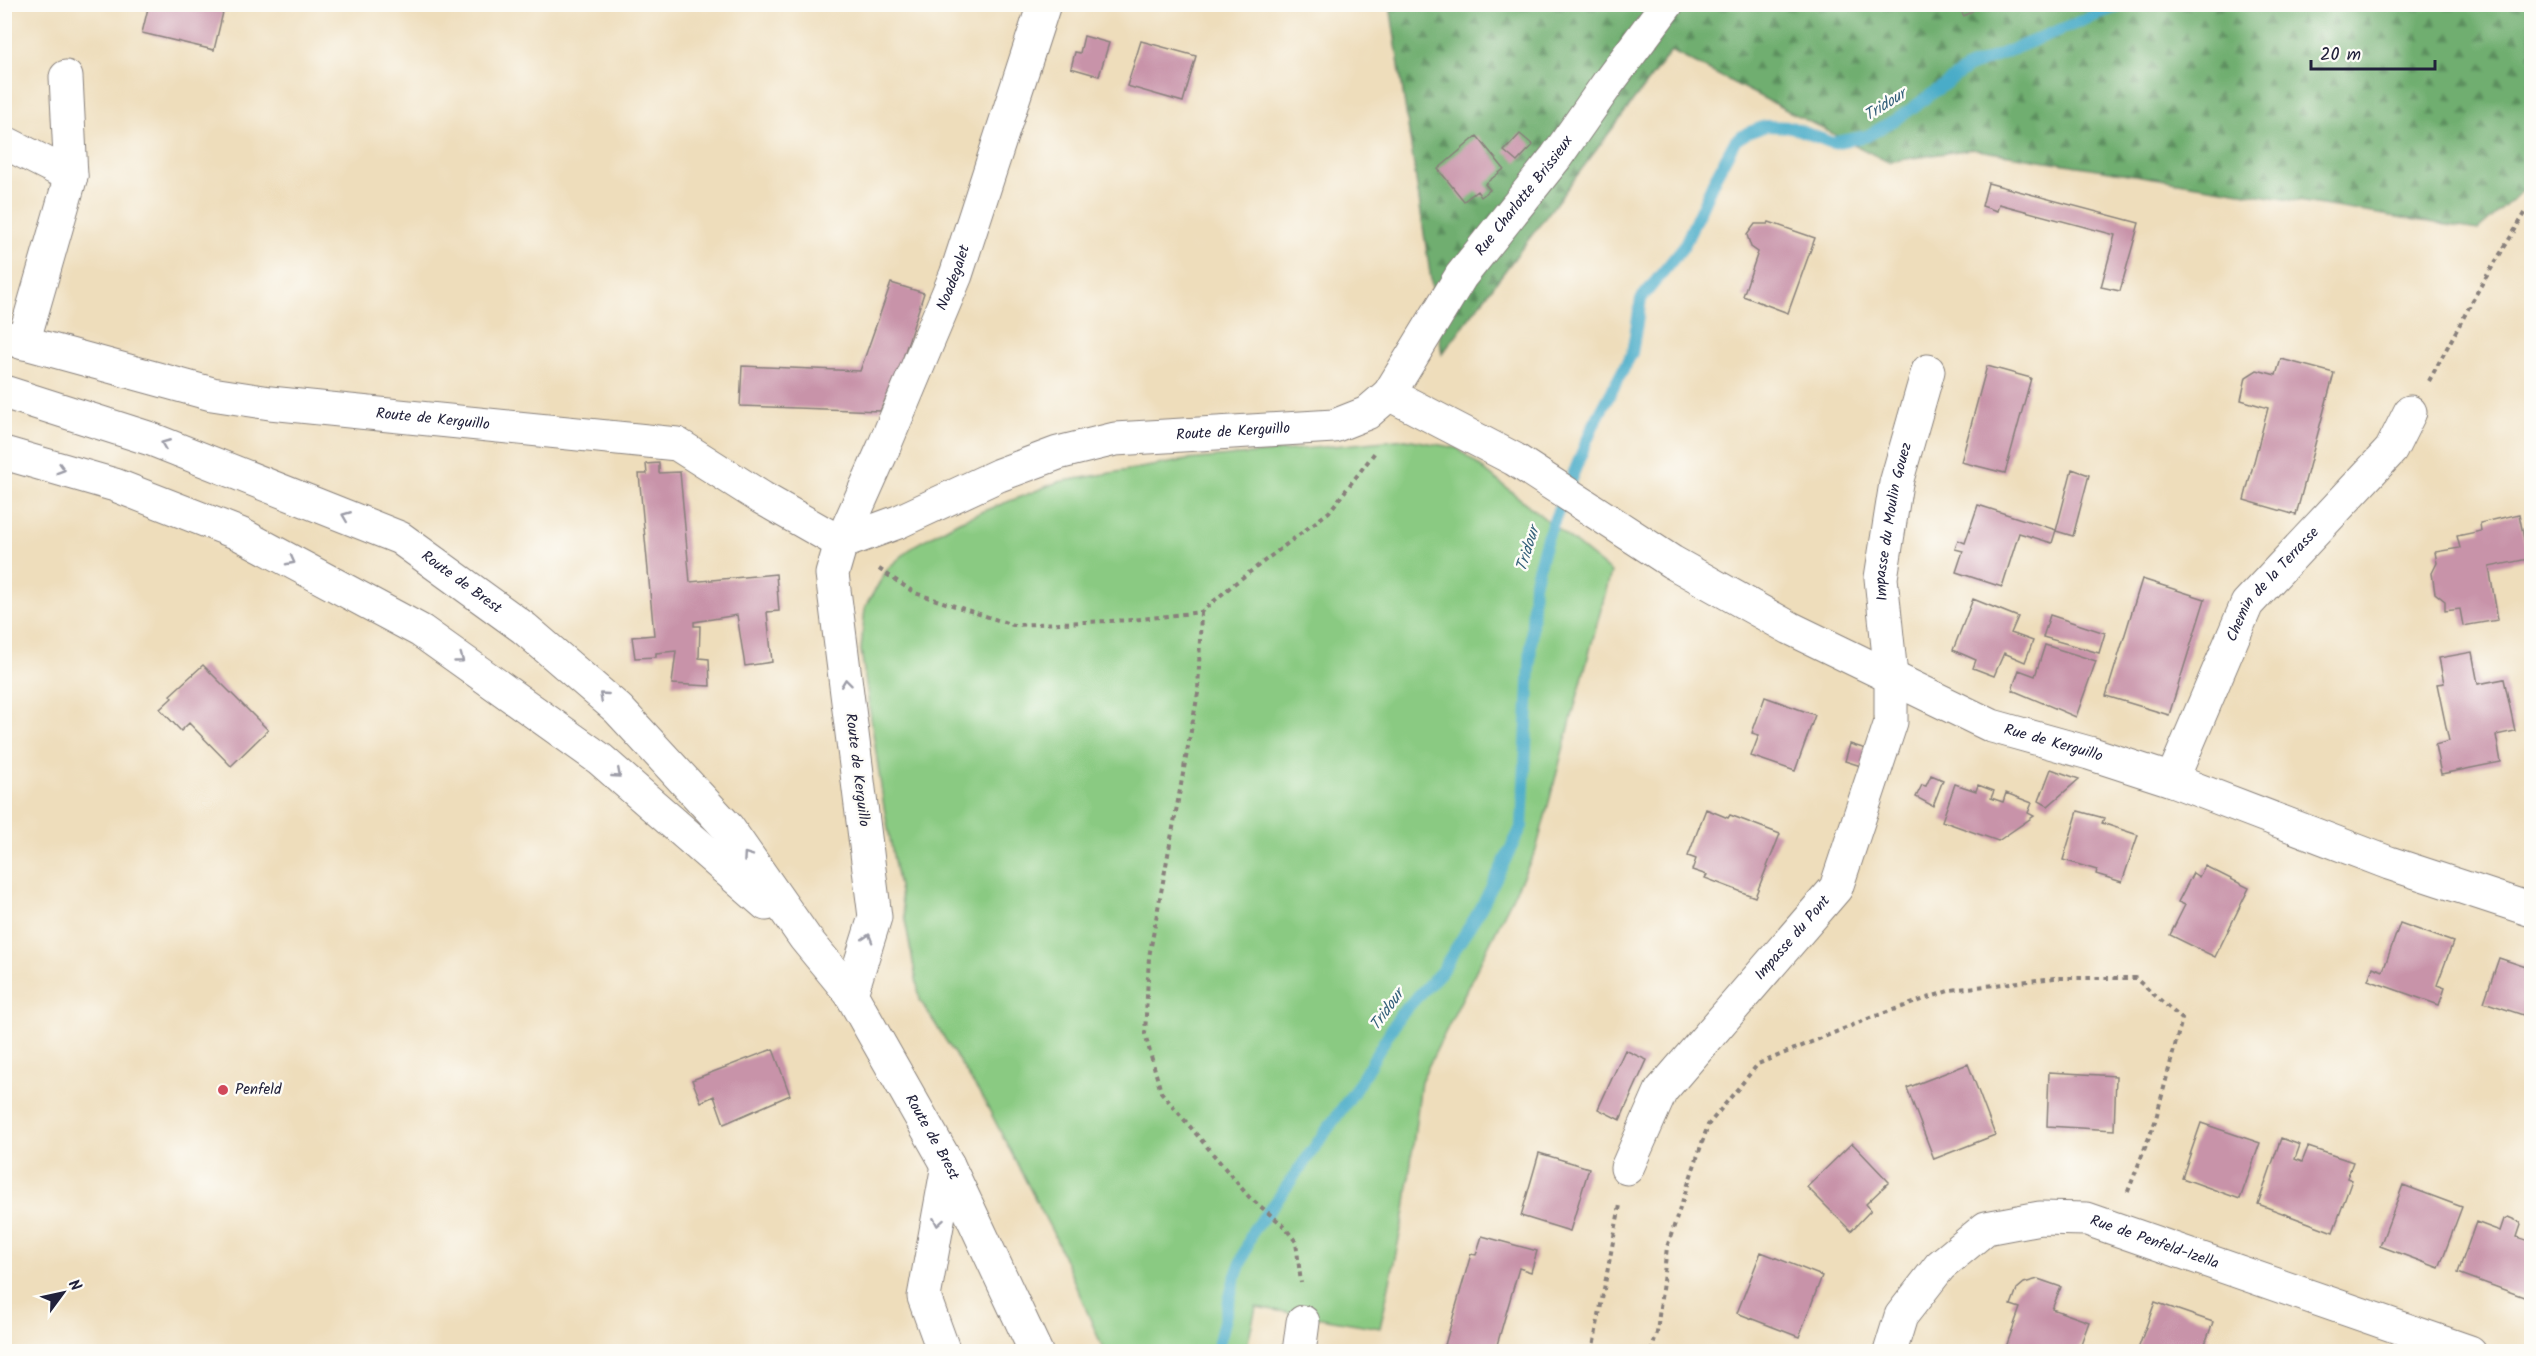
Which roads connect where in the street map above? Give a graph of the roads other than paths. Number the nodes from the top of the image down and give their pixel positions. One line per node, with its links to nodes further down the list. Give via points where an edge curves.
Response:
1 (1044, 4): 12 (street, Noadegalet, via 956,275)
2 (1667, 4): 9 (street, Rue Charlotte Brissieux, via 1556,157 1461,276)
3 (66, 77): 5 (street)
4 (4, 142): 5 (street)
5 (71, 176): 6 (street)
6 (14, 340): 12 (street, Route de Kerguillo, via 212,394 677,444)
7 (1928, 371): 13 (street, Impasse du Moulin Gouez, via 1896,483 1881,578)
8 (4, 392): 16 (street, Route de Brest, one-way to 8, via 728,828 618,709 524,628 400,538 151,439)
9 (1395, 398): 12 (street, Route de Kerguillo, via 1334,426 1115,439 1058,453); 13 (street, Rue de Kerguillo, via 1514,459 1672,562 1780,623)
10 (2410, 412): 14 (street, Chemin de la Terrasse, via 2391,450 2247,604)
11 (4, 453): 16 (street, Route de Brest, one-way to 16, via 115,485 240,534 421,631 600,759)
12 (841, 543): 17 (street, Route de Kerguillo, one-way to 12, via 875,917 832,574)
13 (1891, 676): 14 (street, Rue de Kerguillo, via 1992,726); 19 (street, Impasse du Pont, via 1891,722 1836,888 1661,1091)
14 (2172, 780): 15 (street, Rue de Kerguillo, via 2389,863)
15 (2532, 910)
16 (805, 938): 17 (street, Route de Brest)
17 (851, 994): 18 (street, Route de Brest)
18 (948, 1165): 20 (street, one-way to 20, via 924,1297); 21 (street, Route de Brest)
19 (1627, 1168)
20 (944, 1352)
21 (1036, 1352)
22 (1890, 1352): 23 (street, Rue de Penfeld-Izella, via 1901,1316 1940,1266 1986,1228 2040,1218 2087,1218)
23 (2470, 1352)

